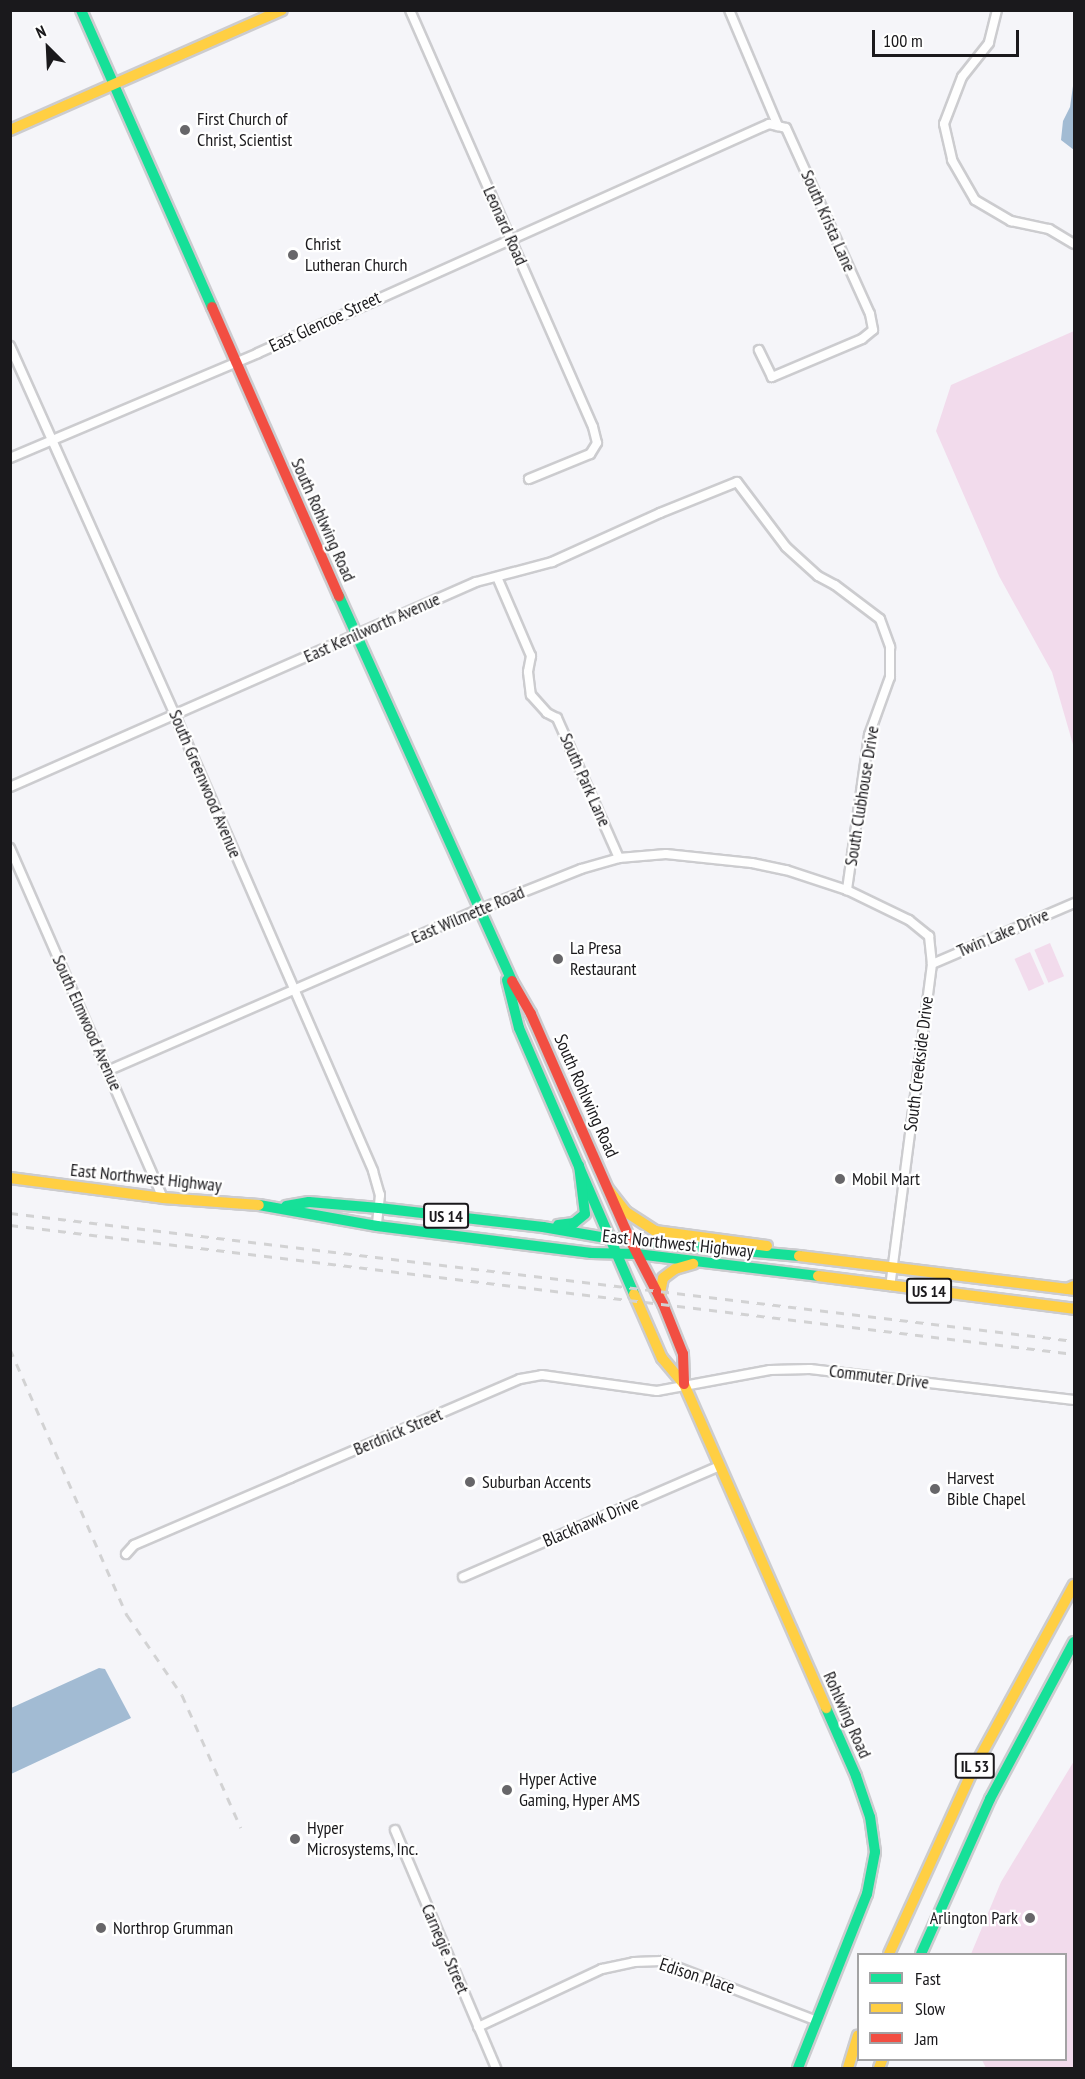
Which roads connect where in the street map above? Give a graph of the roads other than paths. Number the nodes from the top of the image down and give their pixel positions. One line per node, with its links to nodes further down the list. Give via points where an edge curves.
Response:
1 (81, 10): 6 (main road, South Rohlwing Road)
2 (282, 10): 6 (main road)
3 (410, 10): 9 (street, Leonard Road)
4 (729, 10): 7 (street)
5 (997, 10): 10 (street, via 989,43 962,77 944,124 952,160 975,200 1011,221 1049,230)
6 (114, 85): 8 (main road); 13 (main road, South Rohlwing Road)
7 (774, 125): 9 (street, East Glencoe Street); 12 (street, South Krista Lane, via 786,128 870,314 873,330 862,339 772,377)
8 (10, 130)
9 (511, 238): 13 (street, East Glencoe Street); 16 (street, Leonard Road, via 597,443 590,454)
10 (1074, 244)
11 (10, 346): 14 (street, South Greenwood Avenue)
12 (759, 350)
13 (236, 362): 14 (street, East Glencoe Street); 19 (main road, South Rohlwing Road)
14 (51, 440): 15 (street, East Glencoe Street); 20 (street, South Greenwood Avenue)
15 (10, 458)
16 (529, 479)
17 (737, 482): 18 (street, East Kenilworth Avenue, via 552,562); 24 (street, South Clubhouse Drive, via 786,547 818,576 880,619 890,647 890,676 869,735)
18 (496, 577): 19 (street, East Kenilworth Avenue, via 476,582); 23 (street, South Park Lane, via 531,656 531,695 557,718)
19 (356, 635): 20 (street, East Kenilworth Avenue); 26 (main road, South Rohlwing Road)
20 (175, 715): 21 (street, East Kenilworth Avenue); 29 (street, South Greenwood Avenue)
21 (10, 787)
22 (10, 848): 30 (street, South Elmwood Avenue)
23 (619, 858): 24 (street, East Wilmette Road, via 666,854 752,863); 26 (street, East Wilmette Road, via 580,869)
24 (847, 890): 27 (street, South Creekside Drive, via 909,920 929,936)
25 (1074, 903): 27 (street, Twin Lake Drive)
26 (478, 910): 28 (main road, South Rohlwing Road); 29 (street, East Wilmette Road)
27 (932, 964): 45 (street, South Creekside Drive)
28 (504, 968): 31 (main road, South Rohlwing Road, via 519,1028); 33 (main road, South Rohlwing Road, via 531,1014)
29 (294, 990): 30 (street, East Wilmette Road); 36 (street, South Greenwood Avenue, via 373,1171 380,1195)
30 (107, 1071): 34 (street, South Elmwood Avenue)
31 (579, 1165): 38 (main road, via 585,1214 574,1224); 39 (main road, South Rohlwing Road)
32 (10, 1178): 34 (main road, East Northwest Highway / US 14)
33 (608, 1189): 40 (main road, South Rohlwing Road); 43 (main road, via 626,1212 655,1231 769,1246)
34 (163, 1198): 35 (main road, East Northwest Highway / US 14)
35 (279, 1207): 36 (main road, East Northwest Highway / US 14, via 309,1202); 37 (main road, East Northwest Highway / US 14)
36 (379, 1208): 37 (street, South Greenwood Avenue); 38 (main road, East Northwest Highway / US 14)
37 (377, 1226): 41 (main road, East Northwest Highway / US 14)
38 (543, 1227): 39 (main road, East Northwest Highway / US 14)
39 (612, 1239): 40 (main road, East Northwest Highway / US 14); 41 (main road, Rohlwing Road)
40 (631, 1242): 42 (main road, Rohlwing Road); 43 (main road, East Northwest Highway / US 14)
41 (618, 1253): 42 (main road, East Northwest Highway / US 14); 50 (main road, Rohlwing Road, via 662,1358)
42 (637, 1254): 44 (main road, East Northwest Highway / US 14); 48 (main road, Rohlwing Road)
43 (784, 1254): 45 (main road, East Northwest Highway / US 14)
44 (716, 1263): 46 (main road, East Northwest Highway / US 14); 48 (main road, via 675,1269 663,1278)
45 (892, 1269): 46 (street, South Creekside Drive); 47 (main road, East Northwest Highway / US 14)
46 (890, 1286): 49 (main road, East Northwest Highway / US 14)
47 (1072, 1289)
48 (659, 1297): 50 (main road, Rohlwing Road, via 683,1354)
49 (1074, 1309)
50 (684, 1384): 51 (street, Commuter Drive, via 770,1370 810,1369); 52 (main road, Rohlwing Road); 53 (street, Berdnick Street, via 657,1391 542,1375 520,1379 134,1545)
51 (1074, 1400)
52 (720, 1466): 54 (street, Blackhawk Drive); 60 (main road, Rohlwing Road, via 870,1816 875,1852 870,1883)
53 (126, 1554)
54 (463, 1577)
55 (1074, 1585): 58 (main road, IL 53, via 973,1770)
56 (1074, 1642): 59 (main road, IL 53, via 990,1799)
57 (394, 1830): 61 (street, Carnegie Street)
58 (889, 1953)
59 (921, 1953)
60 (815, 2020): 61 (street, Edison Place, via 661,1961 602,1969); 64 (main road, Rohlwing Road)
61 (478, 2027): 63 (street, Carnegie Street)
62 (857, 2038): 65 (main road)
63 (496, 2068)
64 (798, 2068)
65 (848, 2068)

